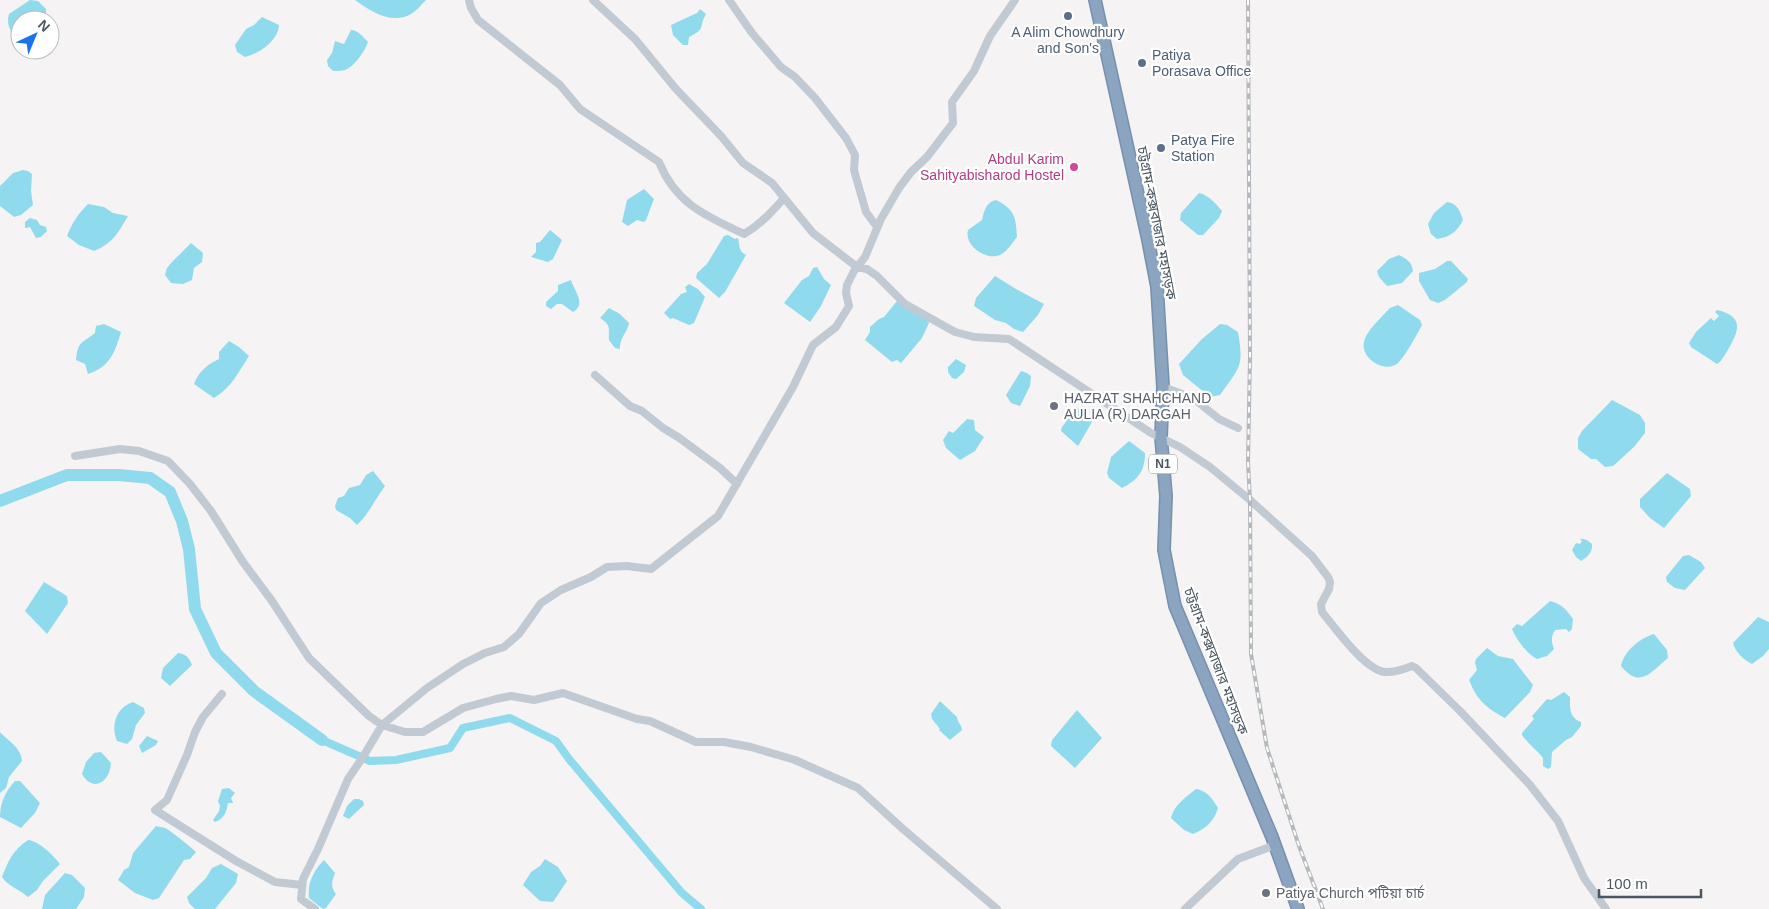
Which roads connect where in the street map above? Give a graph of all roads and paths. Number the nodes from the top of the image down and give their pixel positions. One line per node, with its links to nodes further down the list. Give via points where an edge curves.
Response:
1 (469, 0): 6 (street, via 478,20 560,85 580,109 659,162 687,203 704,214 744,234 770,214)
2 (593, 0): 6 (street, via 635,39 743,162 772,183)
3 (729, 0): 7 (street, via 752,33 781,67 815,98 846,138 855,155 854,170 866,212)
4 (1015, 0): 7 (street, via 952,102 953,123 899,188)
5 (1095, 0): 10 (highway, চট্টগ্রাম-কক্সবাজার মহাসড়ক / N1, via 1157,287)
6 (784, 198): 8 (street, via 813,233)
7 (877, 227): 8 (street, via 865,257)
8 (857, 267): 12 (street, via 877,276 905,304 955,332 974,337 1009,339 1150,433); 14 (street, via 847,285 849,306 836,327 814,345)
9 (595, 375): 14 (street, via 630,406 678,437)
10 (1163, 387): 11 (street, via 1193,398 1218,419); 12 (highway, চট্টগ্রাম-কক্সবাজার মহাসড়ক / N1)
11 (1238, 428)
12 (1161, 437): 17 (highway, চট্টগ্রাম-কক্সবাজার মহাসড়ক / N1, via 1166,496 1164,550 1175,606); 23 (street, via 1210,467 1312,556 1330,582 1321,604 1322,612 1362,657 1377,670 1387,673 1415,667 1498,750 1558,821 1584,878)
13 (75, 456): 16 (street, via 120,449 139,451 168,461 211,511 309,658 368,716)
14 (738, 484): 16 (street, via 718,516 651,569 607,567 561,590 541,603 519,634 504,647 463,664)
15 (222, 694): 18 (street, via 194,732 167,800 155,810 275,882)
16 (382, 725): 18 (street, via 348,778); 20 (street, via 405,732 422,732 463,708 511,696 534,700 563,693 650,721 696,742 724,742 751,747 794,760 858,788)
17 (1275, 845): 21 (street, via 1238,860); 22 (highway, চট্টগ্রাম-কক্সবাজার মহাসড়ক / N1)
18 (302, 885): 19 (street, via 301,899)
19 (315, 909)
20 (997, 909)
21 (1185, 909)
22 (1298, 909)
23 (1606, 909)

